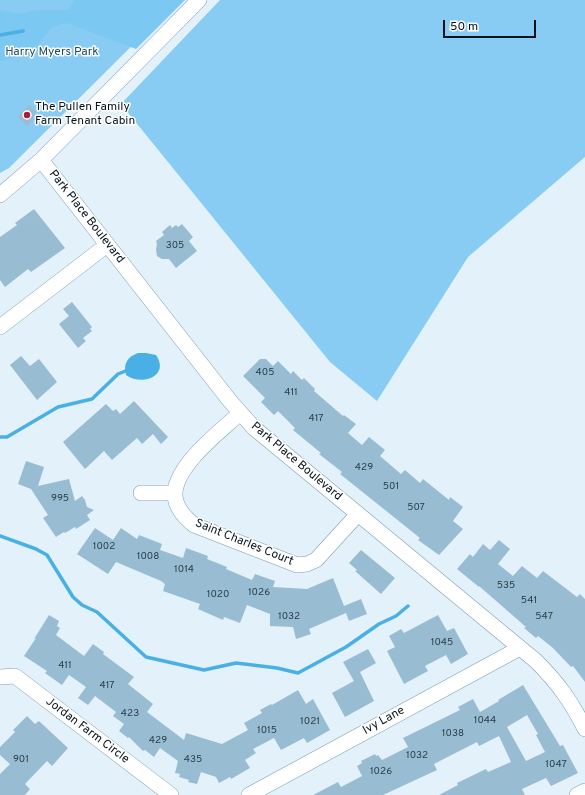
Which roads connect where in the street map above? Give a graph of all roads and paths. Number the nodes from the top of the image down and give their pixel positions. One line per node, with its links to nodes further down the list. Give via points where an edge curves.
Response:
1 (199, 0): 2 (street)
2 (41, 160): 3 (street); 4 (street, Park Place Boulevard)
3 (0, 195)
4 (108, 245): 5 (street); 6 (street, Park Place Boulevard)
5 (0, 327)
6 (240, 413): 8 (street, via 196,454 181,472); 9 (street, Park Place Boulevard, via 254,428)
7 (141, 493): 8 (street)
8 (175, 493): 9 (street, Saint Charles Court, via 178,508 194,525 297,565 316,560)
9 (358, 514): 10 (street, Park Place Boulevard)
10 (520, 648): 12 (street, Park Place Boulevard, via 552,677 572,704); 15 (street, Ivy Lane)
11 (0, 677): 14 (street, Jordan Farm Circle, via 15,676)
12 (585, 729)
13 (585, 791): 16 (street)
14 (171, 795)
15 (249, 795)
16 (577, 795)

